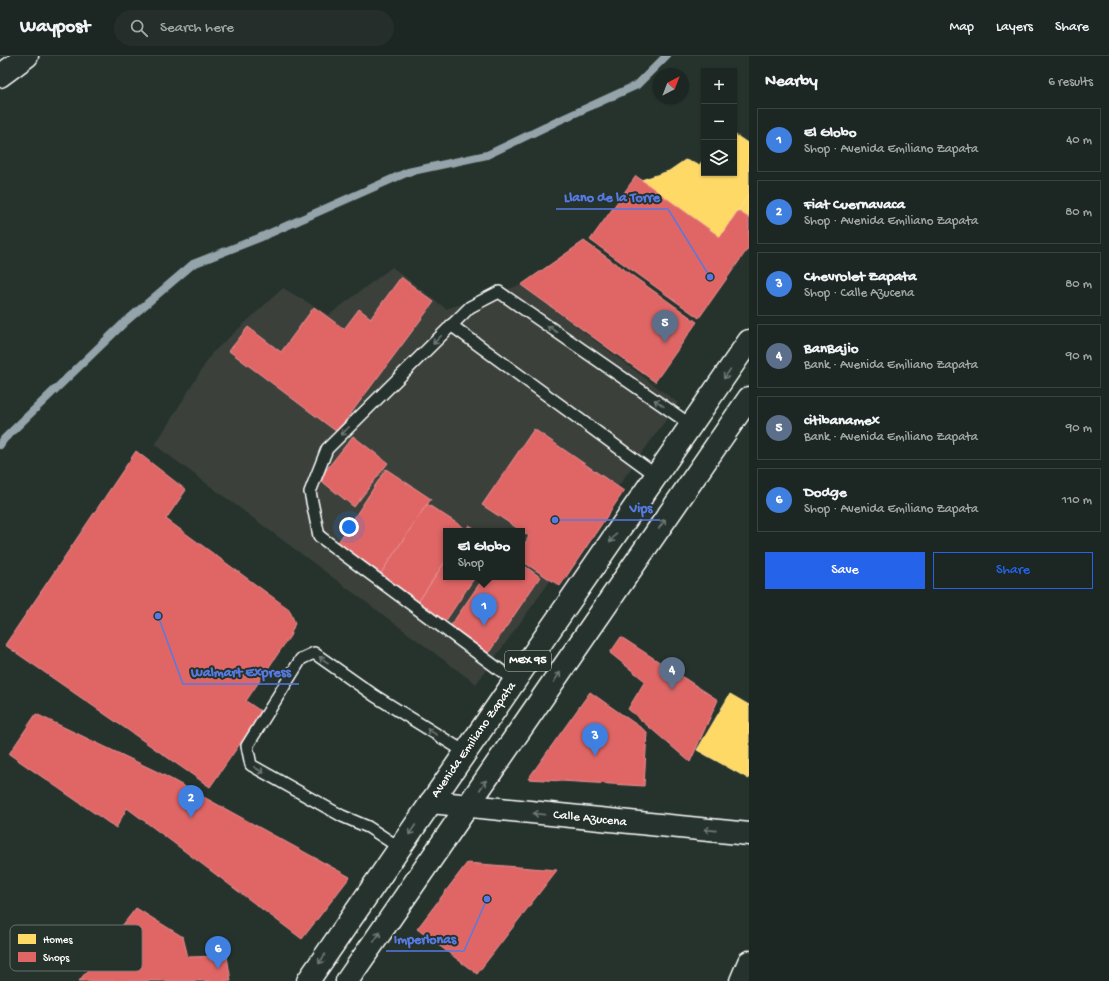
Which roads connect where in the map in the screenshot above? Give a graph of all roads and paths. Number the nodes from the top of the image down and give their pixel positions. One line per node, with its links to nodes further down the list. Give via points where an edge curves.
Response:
1 (27, 56): 2 (main road)
2 (0, 76)
3 (451, 325): 6 (lane, one-way to 3, via 500,292 470,306); 7 (lane); 8 (lane, one-way to 8, via 327,449 310,492 319,536)
4 (749, 342): 6 (main road, Avenida Emiliano Zapata / MEX 95, one-way to 6)
5 (749, 398): 11 (main road, MEX 95, one-way to 5)
6 (691, 425): 7 (main road, Avenida Emiliano Zapata / MEX 95)
7 (657, 476): 8 (main road, Avenida Emiliano Zapata / MEX 95, one-way to 8)
8 (514, 681): 9 (main road, Avenida Emiliano Zapata / MEX 95)
9 (466, 752): 10 (main road, Avenida Emiliano Zapata / MEX 95); 13 (lane, one-way to 13, via 375,696 314,653 301,659 247,746 251,765 342,816 368,827)
10 (431, 802): 11 (main road, Calle Azucena); 13 (main road, Avenida Emiliano Zapata / MEX 95, one-way to 13)
11 (468, 807): 12 (main road, Calle Azucena, one-way to 11); 15 (main road, MEX 95, one-way to 11)
12 (749, 834)
13 (400, 848): 14 (main road, Avenida Emiliano Zapata / MEX 95)
14 (336, 940): 15 (main road); 17 (main road, Avenida Emiliano Zapata / MEX 95, one-way to 17)
15 (364, 956): 18 (main road, MEX 95)
16 (749, 962): 19 (main road)
17 (308, 981)
18 (347, 981)
19 (742, 981)

